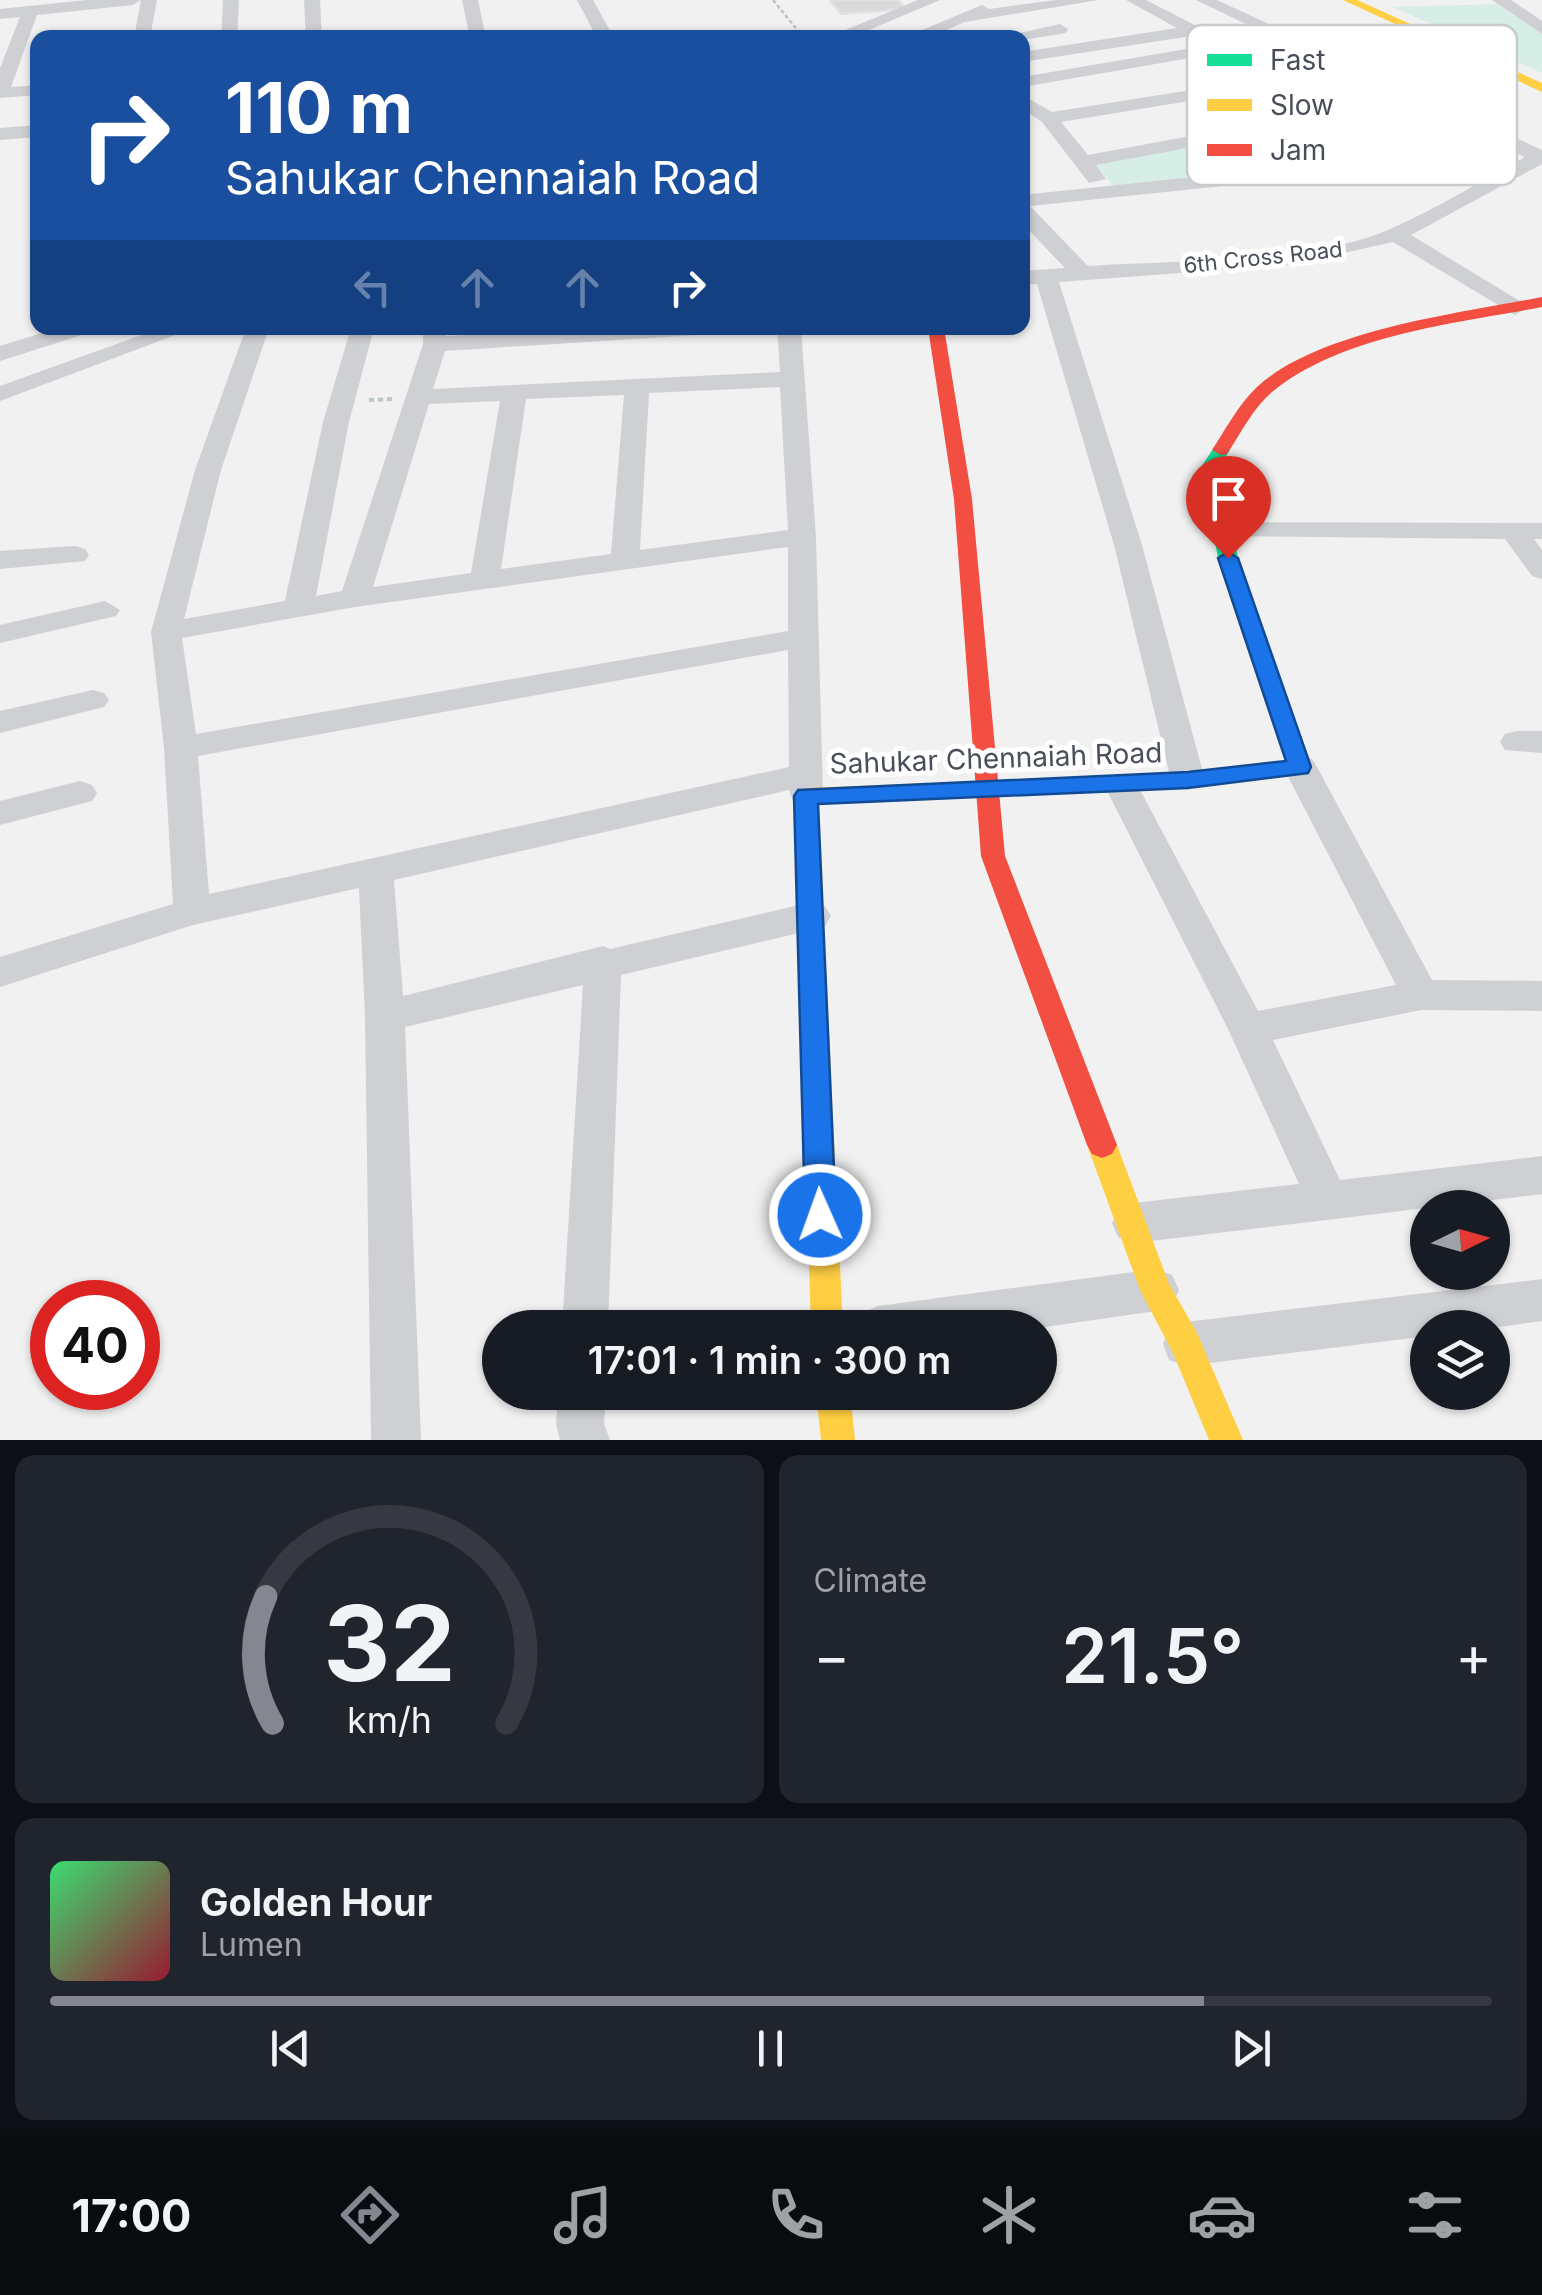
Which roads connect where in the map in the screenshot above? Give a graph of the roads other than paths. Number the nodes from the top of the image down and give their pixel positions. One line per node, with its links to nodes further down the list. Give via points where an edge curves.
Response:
1 (134, 0): 15 (street)
2 (149, 0): 27 (street)
3 (231, 0): 28 (street)
4 (312, 0): 29 (street)
5 (470, 0): 30 (street)
6 (585, 0): 31 (street)
7 (932, 0): 32 (street)
8 (1006, 0): 19 (street)
9 (1091, 0): 19 (street)
10 (1134, 0): 18 (street)
11 (1204, 0): 21 (street)
12 (1348, 0): 22 (street)
13 (1363, 0): 23 (street)
14 (1500, 0): 26 (street)
15 (67, 4): 16 (street)
16 (30, 11): 17 (street); 44 (street)
17 (0, 14)
18 (1160, 14): 20 (street); 25 (street)
19 (961, 18): 33 (street)
20 (1121, 20)
21 (1257, 25)
22 (1403, 25)
23 (1419, 25)
24 (1082, 26): 35 (street)
25 (1187, 28)
26 (1542, 29)
27 (143, 30)
28 (230, 30)
29 (314, 30)
30 (476, 30)
31 (602, 30)
32 (855, 30)
33 (931, 30)
34 (1187, 31): 37 (street)
35 (1030, 34)
36 (1187, 54): 41 (street)
37 (1030, 56)
38 (1517, 69): 40 (street)
39 (1517, 77): 42 (street)
40 (1542, 80)
41 (1030, 81)
42 (1542, 88)
43 (30, 91): 44 (street)
44 (0, 93)
45 (1187, 96): 47 (street)
46 (1030, 105): 47 (street)
47 (1049, 118): 53 (street)
48 (30, 131): 49 (street)
49 (1, 136)
50 (1187, 142): 53 (street)
51 (1517, 146): 52 (street)
52 (1541, 157): 54 (street, 6th Cross Road)
53 (1082, 162): 57 (street)
54 (1517, 170)
55 (1187, 185): 57 (street)
56 (1489, 185): 60 (street, 6th Cross Road)
57 (1109, 194): 58 (street)
58 (1030, 201)
59 (1030, 218): 61 (street)
60 (1396, 235): 61 (street, 6th Cross Road, via 1290,258); 64 (street)
61 (1083, 274): 62 (street, 6th Cross Road)
62 (1034, 277): 97 (street, via 1128,545)
63 (1542, 302): 64 (street)
64 (1515, 308): 79 (street, via 1333,354 1268,386 1210,467)
65 (58, 335): 73 (street)
66 (163, 335): 77 (street)
67 (255, 335): 90 (street, via 208,470)
68 (360, 335): 88 (street)
69 (464, 335): 72 (street)
70 (790, 335): 74 (street)
71 (937, 335): 100 (street, via 963,499)
72 (435, 336): 78 (street)
73 (0, 354)
74 (794, 380): 75 (street); 81 (street)
75 (636, 387): 76 (street); 84 (street)
76 (514, 392): 78 (street); 86 (street)
77 (0, 394)
78 (418, 397): 87 (street)
79 (1222, 530): 80 (street); 96 (street)
80 (1528, 531): 85 (street)
81 (802, 537): 84 (street); 92 (street)
82 (76, 555): 83 (street)
83 (0, 560)
84 (625, 561): 86 (street)
85 (1542, 570)
86 (485, 580): 87 (street)
87 (355, 598): 88 (street)
88 (298, 608): 90 (street)
89 (105, 610): 91 (street)
90 (166, 632): 95 (street)
91 (0, 634)
92 (802, 638): 95 (street); 99 (street)
93 (93, 700): 94 (street)
94 (0, 722)
95 (182, 748): 104 (street)
96 (1300, 767): 97 (street, Sahukar Chennaiah Road); 108 (street)
97 (1188, 780): 98 (street, Sahukar Chennaiah Road)
98 (1120, 783): 100 (street, Sahukar Chennaiah Road); 111 (street)
99 (805, 786): 100 (street, Sahukar Chennaiah Road); 103 (street); 105 (street, Sahukar Chennaiah Road)
100 (990, 790): 114 (street, via 993,856)
101 (80, 793): 102 (street)
102 (0, 813)
103 (376, 874): 104 (street); 110 (street)
104 (192, 912): 107 (street)
105 (812, 916): 106 (street); 118 (street, Sahukar Chennaiah Road)
106 (603, 962): 110 (street); 117 (street)
107 (0, 972)
108 (1422, 995): 109 (street); 111 (street)
109 (1542, 996)
110 (385, 1016): 123 (street)
111 (1248, 1028): 113 (street)
112 (1542, 1176): 113 (street)
113 (1328, 1200): 114 (street)
114 (1134, 1223): 115 (street)
115 (1156, 1290): 119 (street); 120 (street)
116 (1542, 1300): 120 (street)
117 (586, 1310)
118 (826, 1310)
119 (1010, 1310)
120 (1186, 1344): 126 (street)
121 (581, 1410): 124 (street)
122 (835, 1410): 125 (street)
123 (396, 1440)
124 (585, 1440)
125 (838, 1440)
126 (1226, 1440)

